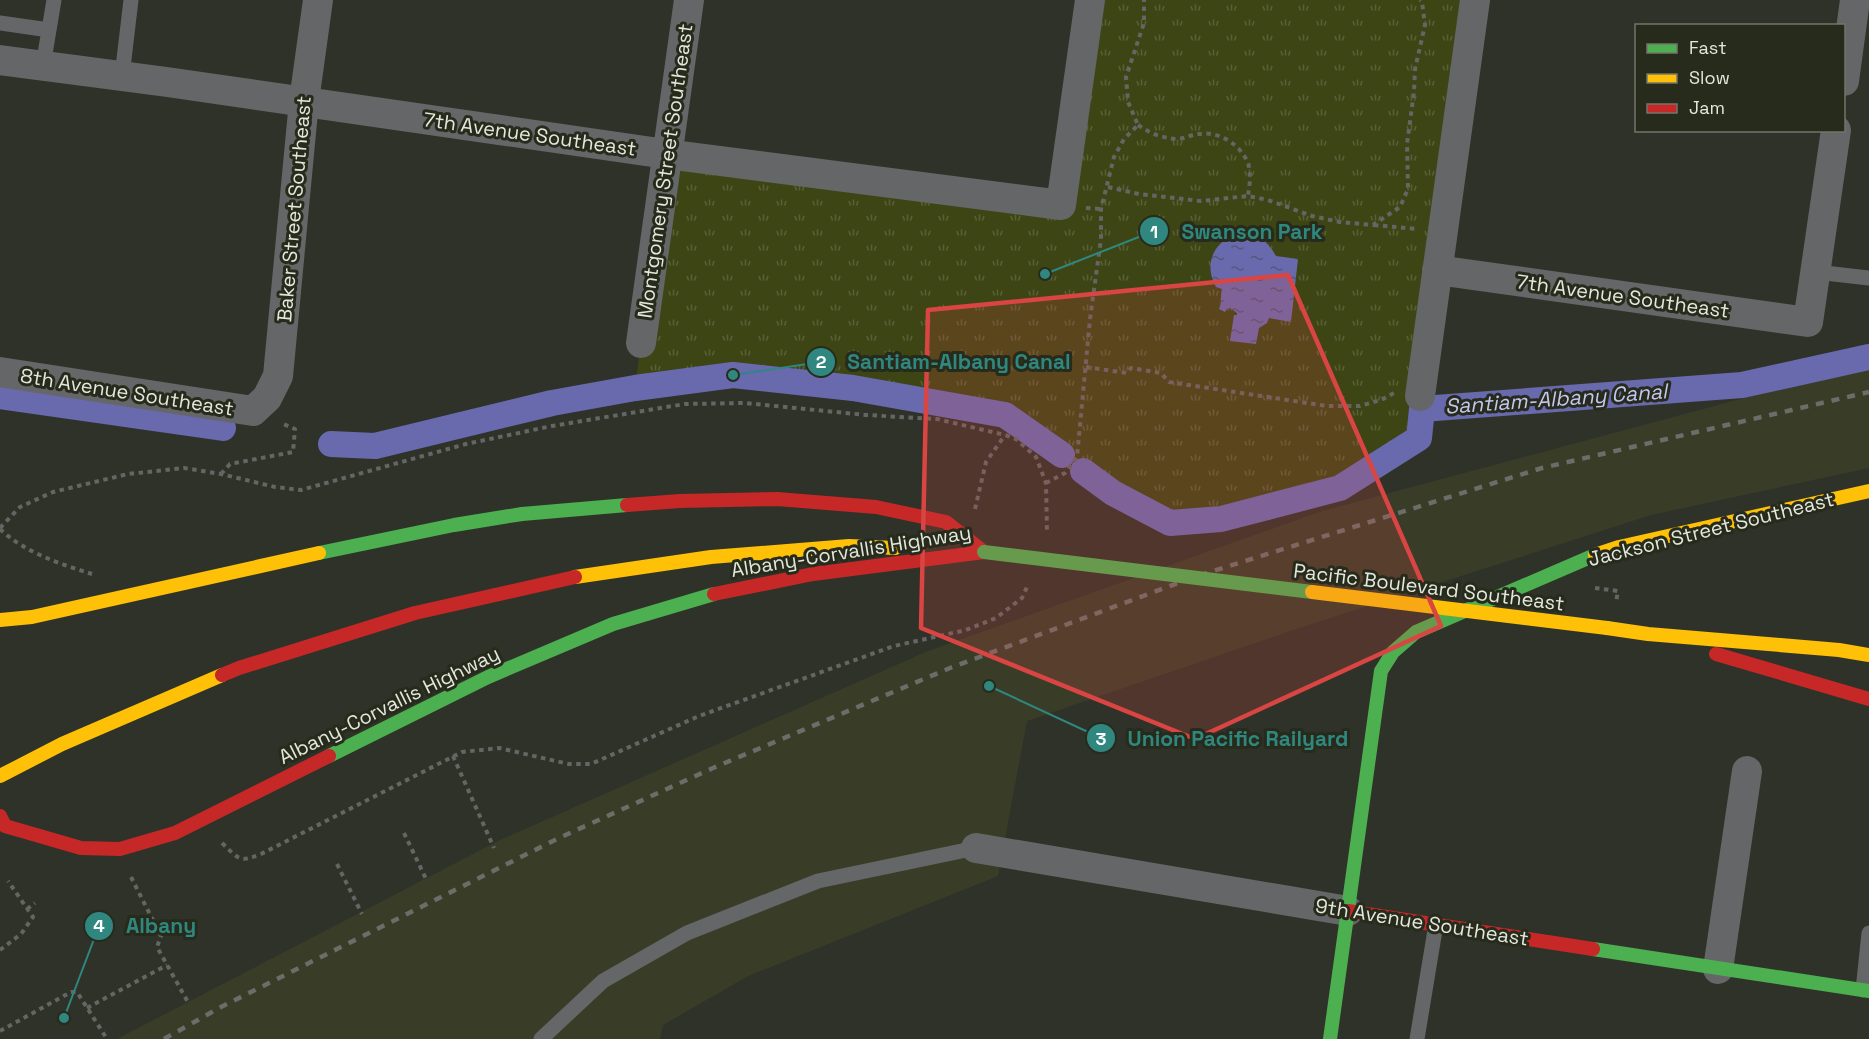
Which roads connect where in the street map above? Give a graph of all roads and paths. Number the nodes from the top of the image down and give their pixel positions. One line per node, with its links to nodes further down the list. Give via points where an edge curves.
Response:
1 (54, 0): 11 (lane)
2 (131, 0): 15 (lane)
3 (318, 0): 16 (street, Baker Street Southeast)
4 (689, 0): 19 (street, Montgomery Street Southeast)
5 (1090, 0): 19 (street, 7th Avenue Southeast, via 1061,205)
6 (1144, 0): 17 (path, via 1144,22 1126,77 1128,102)
7 (1475, 0): 23 (street)
8 (1421, 1): 22 (path, via 1425,24 1415,69 1407,144 1408,189 1400,207)
9 (1854, 2): 14 (street)
10 (0, 23): 11 (lane)
11 (49, 30): 13 (lane)
12 (0, 60): 13 (street, 7th Avenue Southeast)
13 (43, 66): 15 (street, 7th Avenue Southeast)
14 (1845, 73)
15 (122, 76): 16 (street, 7th Avenue Southeast)
16 (304, 101): 19 (street, 7th Avenue Southeast); 31 (street, Baker Street Southeast, via 278,376 267,398)
17 (1138, 125): 20 (path, via 1114,157); 21 (path, via 1153,135 1179,139 1201,133 1221,136 1235,144 1248,163)
18 (1836, 132): 25 (street)
19 (666, 154): 27 (street, Montgomery Street Southeast)
20 (1108, 187): 21 (path, via 1200,201); 28 (path, via 1101,209)
21 (1248, 196): 22 (path, via 1312,216)
22 (1373, 225): 23 (path)
23 (1443, 231): 24 (street)
24 (1437, 270): 25 (street, 7th Avenue Southeast, via 1808,322); 30 (street)
25 (1816, 272): 26 (lane)
26 (1869, 278)
27 (641, 343)
28 (1086, 366): 30 (path, via 1127,374 1131,368 1161,373 1169,382 1327,406 1360,406); 34 (path, via 1077,457 1065,473)
29 (0, 372): 31 (street, 8th Avenue Southeast)
30 (1408, 394)
31 (253, 411): 33 (path, via 295,429 293,452 230,464)
32 (1005, 435): 33 (path, via 937,419 745,403 685,404 466,444 301,490 275,488); 34 (path, via 1036,456); 36 (path, via 986,462)
33 (221, 474): 37 (path, via 184,468 162,470 53,492 20,507)
34 (1046, 483): 38 (path)
35 (1869, 491): 61 (main road, Jackson Street Southeast, via 1619,547 1416,632 1393,652 1381,671)
36 (975, 509)
37 (0, 529): 40 (path, via 26,547)
38 (1047, 534)
39 (984, 552): 42 (main road, Albany-Corvallis Highway, via 946,522 876,507 777,499 680,501 522,514 454,525 32,617); 43 (main road, Pacific Boulevard Southeast, bridge); 48 (main road, via 849,546 711,557 569,578 415,613 239,668 62,744); 49 (main road, Albany-Corvallis Highway, via 813,574 720,591 613,624 488,677 175,833 120,849 81,848)
40 (98, 576)
41 (1030, 580): 46 (path, via 1022,598 996,618 966,630 894,646 699,716 591,764 569,764 499,748)
42 (0, 620)
43 (1648, 634): 44 (main road, Pacific Boulevard Southeast); 45 (main road)
44 (1869, 655)
45 (1869, 699)
46 (453, 756): 52 (path, via 246,860); 53 (path)
47 (1747, 771): 67 (street)
48 (0, 776)
49 (2, 821): 51 (main road)
50 (404, 833): 58 (path)
51 (2, 843)
52 (222, 843)
53 (494, 848)
54 (976, 848): 61 (street, 9th Avenue Southeast); 73 (lane, via 818,881 687,933 603,981)
55 (337, 864): 62 (path)
56 (131, 877): 66 (path, via 161,936 157,947)
57 (8, 880): 60 (path)
58 (427, 881)
59 (35, 903): 60 (path)
60 (27, 909): 65 (path, via 33,917 21,934)
61 (1348, 911): 63 (main road, 9th Avenue Southeast); 74 (main road, Jackson Street Southeast)
62 (362, 914)
63 (1436, 924): 67 (main road, 9th Avenue Southeast); 75 (lane)
64 (1869, 933): 68 (lane)
65 (0, 950)
66 (167, 965): 69 (path); 70 (path)
67 (1718, 969): 68 (main road, 9th Avenue Southeast)
68 (1866, 990)
69 (189, 1004)
70 (87, 1008): 71 (path, via 77,992 71,992); 72 (path)
71 (0, 1031)
72 (107, 1039)
73 (541, 1039)
74 (1330, 1039)
75 (1417, 1039)

